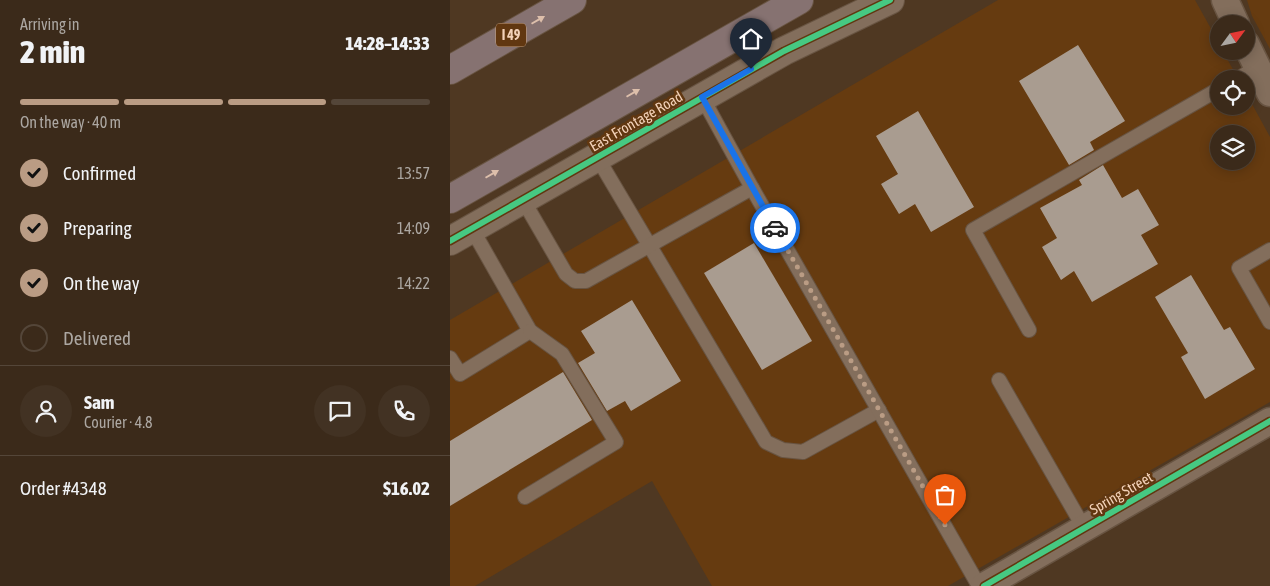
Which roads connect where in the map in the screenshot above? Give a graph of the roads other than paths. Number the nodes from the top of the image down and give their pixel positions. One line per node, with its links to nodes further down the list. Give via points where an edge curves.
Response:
1 (572, 0): 7 (highway, I 49, one-way to 1)
2 (799, 0): 13 (highway, one-way to 2)
3 (890, 0): 10 (street, East Frontage Road, via 784,51)
4 (1224, 0): 5 (street)
5 (1232, 15)
6 (1247, 64): 8 (street)
7 (450, 70)
8 (1270, 93)
9 (1210, 95): 19 (lane, via 973,230)
10 (702, 97): 11 (street, East Frontage Road); 12 (lane)
11 (597, 157): 14 (street, East Frontage Road); 16 (lane)
12 (752, 188): 16 (lane); 23 (lane)
13 (450, 199)
14 (523, 200): 15 (street, East Frontage Road); 16 (lane, via 566,274 575,281 586,281)
15 (461, 235): 20 (lane)
16 (650, 246): 23 (lane, via 766,442 782,450 802,452)
17 (1270, 250): 18 (lane, via 1240,268)
18 (1270, 322)
19 (1029, 330)
20 (530, 331): 21 (lane, via 460,374); 25 (lane, via 562,354 616,442)
21 (450, 358)
22 (999, 380): 26 (lane)
23 (879, 410): 27 (lane)
24 (1270, 421): 26 (street, Spring Street)
25 (525, 496)
26 (1084, 528): 28 (street, Spring Street)
27 (979, 586)
28 (984, 586)

